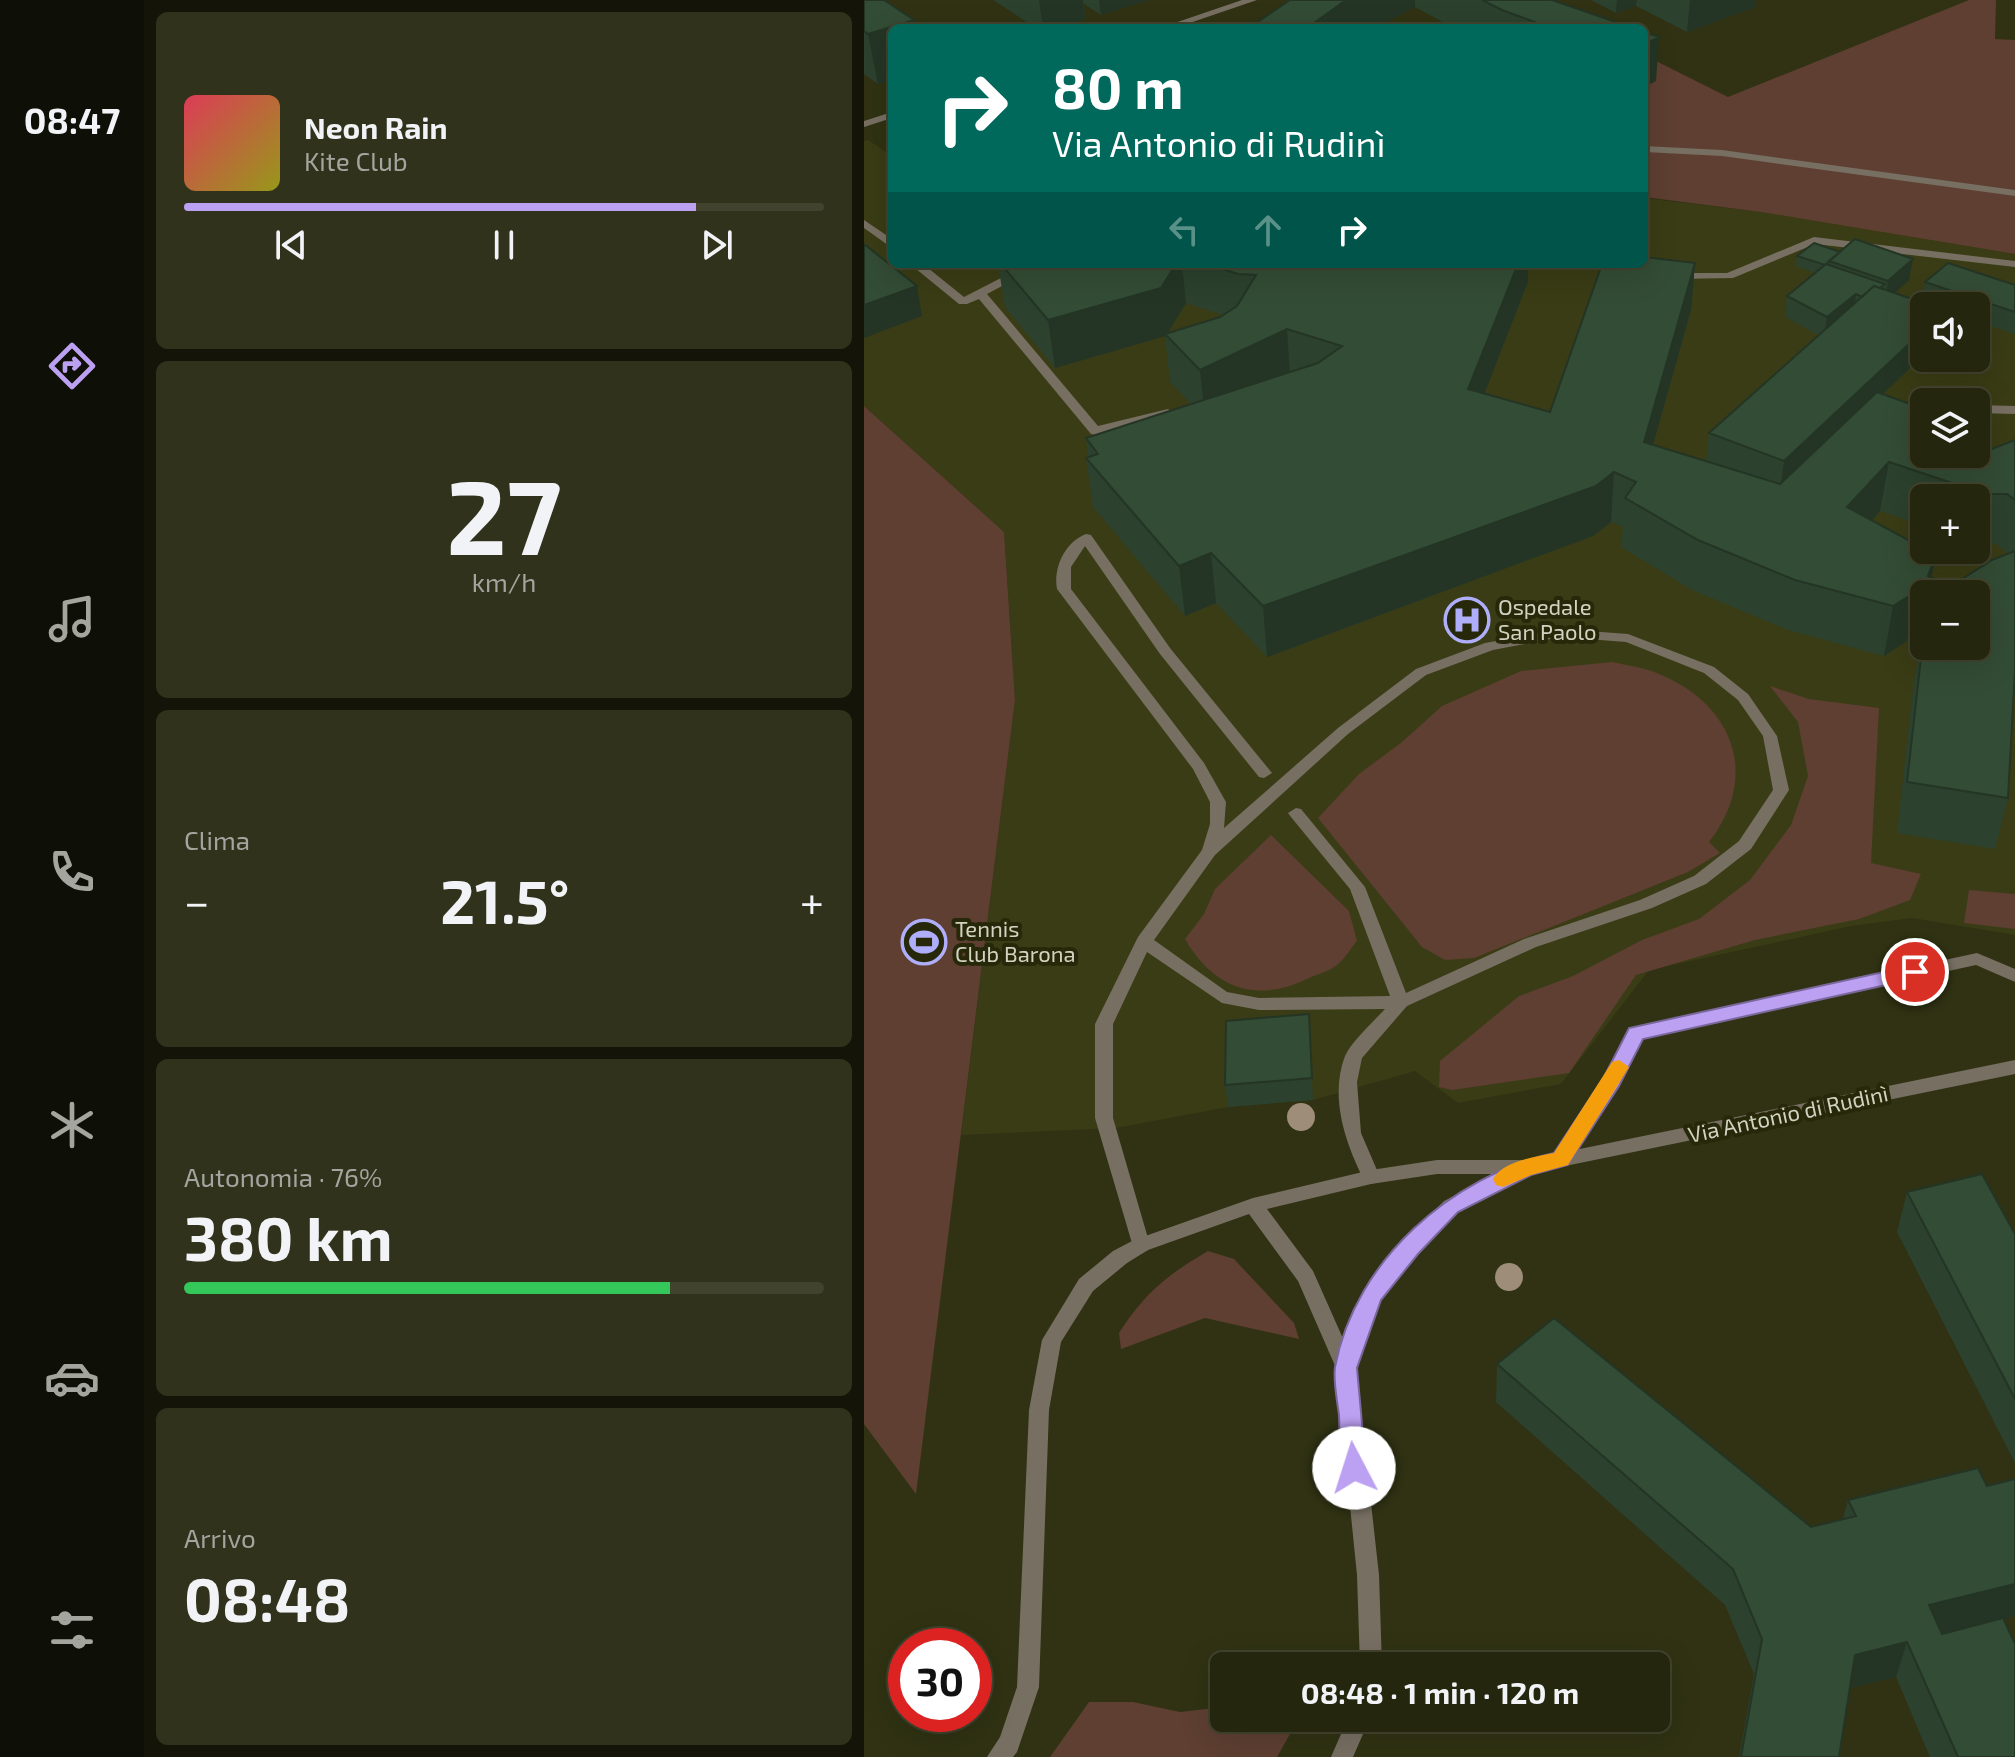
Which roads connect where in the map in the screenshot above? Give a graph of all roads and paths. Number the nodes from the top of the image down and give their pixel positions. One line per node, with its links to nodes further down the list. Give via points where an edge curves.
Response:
1 (1252, 0): 2 (street)
2 (1177, 24)
3 (888, 116): 4 (street)
4 (864, 124)
5 (1648, 149): 6 (street, via 1722,153)
6 (2015, 193)
7 (864, 223): 8 (street)
8 (888, 242)
9 (2015, 264): 12 (street, via 1814,240 1729,276)
10 (921, 268): 13 (street, via 963,302)
11 (1029, 268): 13 (street)
12 (1667, 276)
13 (980, 293): 16 (street, via 1095,431)
14 (1990, 409): 15 (street)
15 (2015, 410)
16 (1170, 412)
17 (1264, 773): 19 (street, via 1165,651 1086,538 1069,554 1060,576 1064,589 1199,767 1218,802)
18 (1296, 813): 22 (street, via 1357,887)
19 (1209, 851): 20 (street); 22 (street, via 1343,731 1421,672 1490,646 1561,633 1628,638 1709,670 1743,697 1770,736 1781,790 1745,845 1700,880 1530,943)
20 (1144, 941): 22 (street, via 1222,997 1259,1004); 28 (street, via 1104,1024 1104,1118)
21 (2015, 976): 24 (street, via 1977,959 1636,1033 1612,1081)
22 (1401, 1002): 26 (street, via 1354,1056 1348,1082 1352,1133)
23 (2015, 1067): 24 (street, Via Antonio di Rudinì)
24 (1560, 1159): 25 (street, Via Antonio di Rudinì)
25 (1526, 1167): 26 (street, Via Antonio di Rudinì, via 1437,1167); 29 (street, Via Antonio di Rudinì, via 1451,1206 1410,1247 1371,1296)
26 (1371, 1177): 27 (street, Via Antonio di Rudinì)
27 (1253, 1205): 28 (street, Via Antonio di Rudinì); 29 (street, Via Antonio di Rudinì, via 1306,1277)
28 (1141, 1245): 32 (street, Via Antonio di Rudinì, via 1086,1285 1052,1340 1039,1410 1028,1687 1009,1744)
29 (1346, 1368): 30 (street, Via Antonio di Rudinì, via 1368,1575)
30 (1371, 1652)
31 (1353, 1732): 33 (street)
32 (998, 1757)
33 (1342, 1757)

